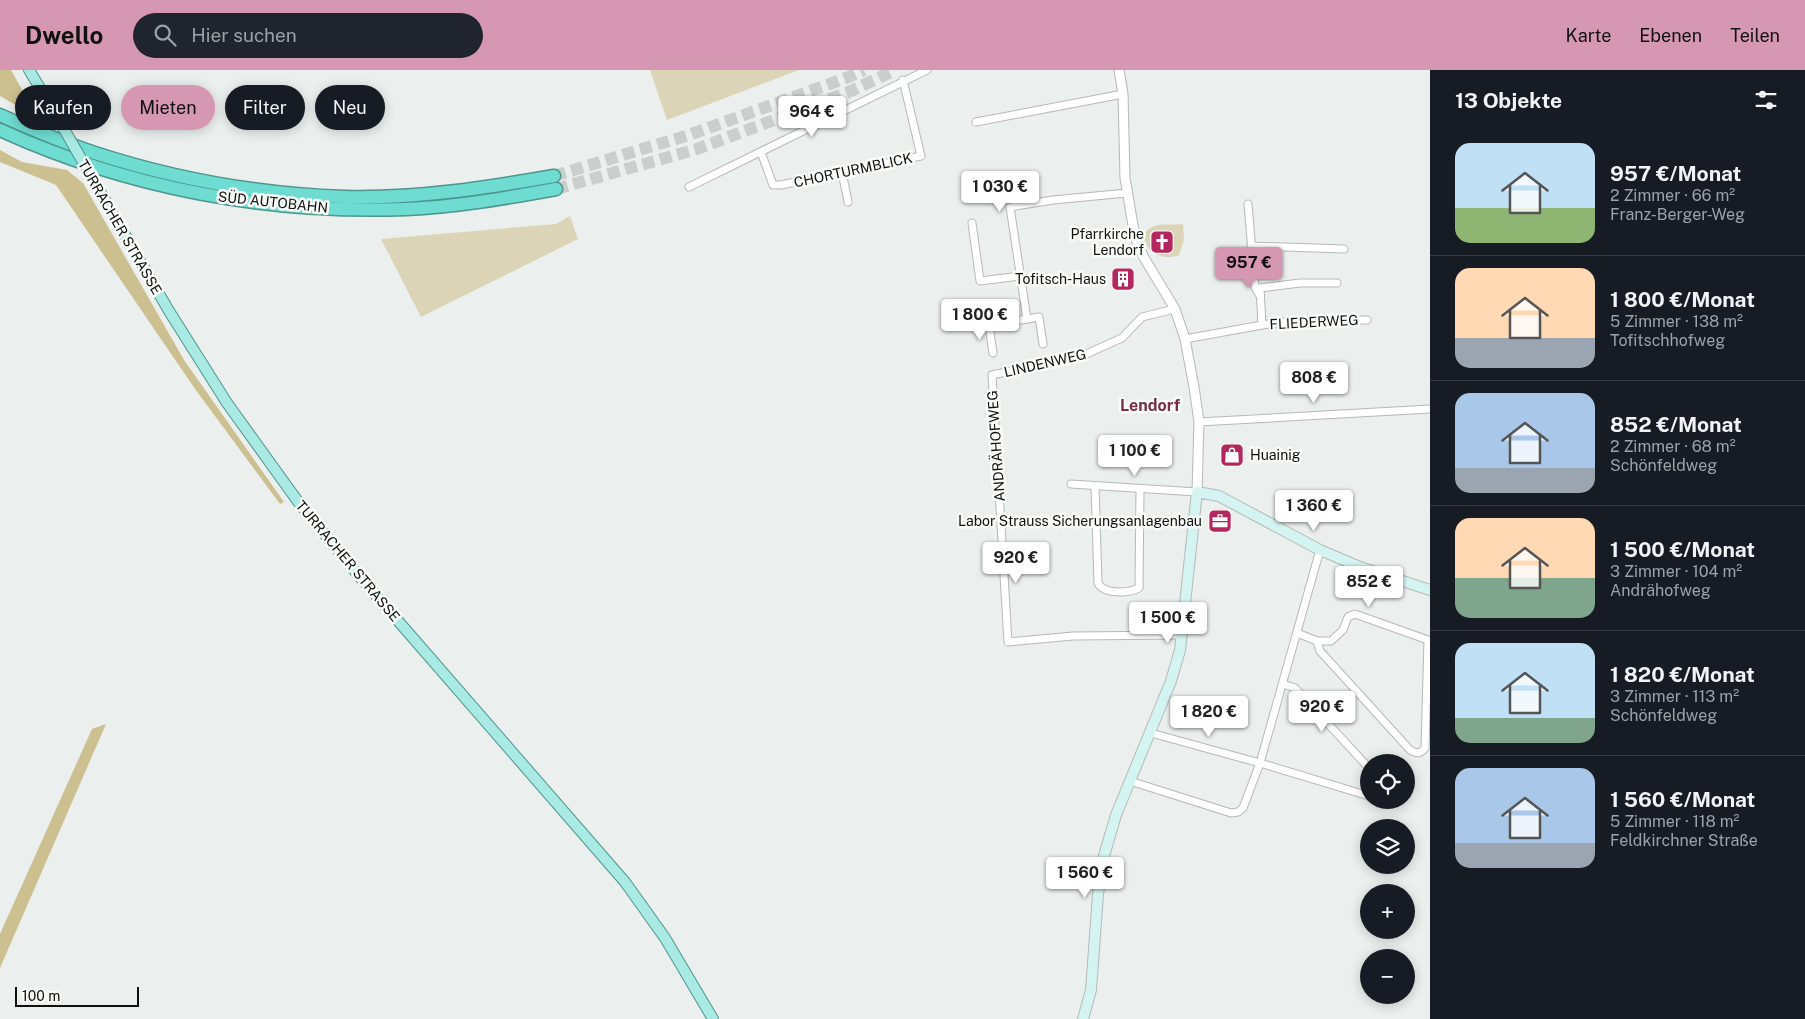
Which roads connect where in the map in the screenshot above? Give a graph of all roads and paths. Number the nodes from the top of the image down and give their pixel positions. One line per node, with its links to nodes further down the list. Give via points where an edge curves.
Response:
1 (29, 70): 48 (main road, TURRACHER STRASSE, bridge, via 169,312 227,403 299,504 625,882 665,938)
2 (928, 70): 4 (street)
3 (1119, 70): 5 (street)
4 (903, 80): 9 (street); 10 (street, CHORTURMBLICK, via 921,156)
5 (1123, 94): 7 (street); 14 (street)
6 (0, 115): 11 (highway, SÜD AUTOBAHN, via 53,138 136,166 273,192 345,197 408,195 482,189)
7 (976, 122)
8 (0, 130): 13 (highway, SÜD AUTOBAHN, via 70,160 134,179 266,204 346,210 407,209 484,202)
9 (761, 152): 10 (street, CHORTURMBLICK, via 773,185); 12 (street)
10 (842, 172): 15 (street)
11 (554, 176)
12 (689, 187)
13 (556, 189)
14 (1127, 193): 20 (street, via 1010,207); 23 (street, via 1135,237)
15 (848, 202)
16 (1248, 204): 18 (street)
17 (972, 222): 20 (street, via 980,281)
18 (1251, 246): 19 (street); 22 (street, via 1254,287)
19 (1344, 248)
20 (1020, 276): 24 (street)
21 (1337, 283): 22 (street, via 1260,288)
22 (1260, 296): 26 (street)
23 (1175, 309): 27 (street); 30 (street, LINDENWEG, via 1142,317 1122,338 1084,355)
24 (1027, 319): 28 (street, via 1039,318); 29 (street, via 989,325)
25 (1367, 320): 26 (street, FLIEDERWEG, via 1291,321)
26 (1262, 325): 27 (street, FLIEDERWEG)
27 (1185, 339): 32 (street)
28 (1043, 344)
29 (993, 353)
30 (992, 375): 40 (street, ANDRÄHOFWEG, via 1008,642 1073,636)
31 (1430, 409): 32 (street)
32 (1199, 422): 36 (street)
33 (1071, 484): 34 (street)
34 (1095, 486): 35 (street); 35 (street, via 1098,583 1108,591 1139,588)
35 (1140, 488): 36 (street)
36 (1197, 492): 37 (main road, via 1219,496); 40 (main road)
37 (1320, 550): 38 (main road); 39 (street)
38 (1430, 590)
39 (1297, 633): 41 (street); 42 (street)
40 (1182, 635): 43 (main road, via 1171,681)
41 (1317, 641): 41 (street, via 1320,651 1410,750 1421,753 1425,748 1428,640 1355,614 1348,617 1343,630 1331,641)
42 (1283, 684): 44 (street, via 1295,688); 45 (street)
43 (1151, 733): 45 (street); 46 (main road)
44 (1360, 758)
45 (1260, 764): 46 (street, via 1243,808 1238,812 1213,808); 47 (street)
46 (1130, 781): 49 (main road, via 1104,856 1091,990)
47 (1360, 793)
48 (713, 1019)
49 (1082, 1019)

